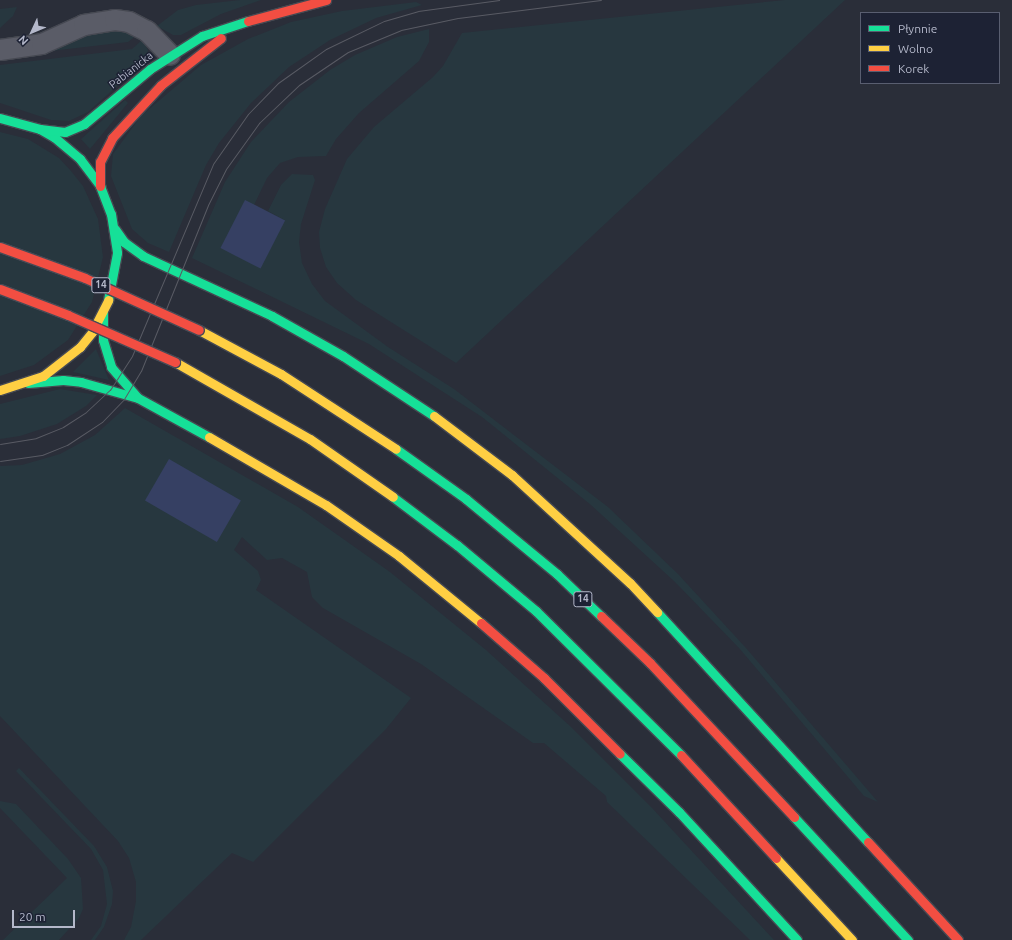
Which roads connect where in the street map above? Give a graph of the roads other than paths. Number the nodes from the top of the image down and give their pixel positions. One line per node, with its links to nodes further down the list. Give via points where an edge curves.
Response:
1 (326, 0): 2 (main road, Pabianicka, via 278,11)
2 (240, 24): 4 (main road, Pabianicka, via 202,36); 7 (main road, Pabianicka, via 182,67 131,115 104,152 100,162)
3 (0, 50): 4 (street, via 42,44 84,25 115,20 129,22 146,31)
4 (170, 55): 6 (main road, Pabianicka, via 80,126 65,132)
5 (0, 118): 6 (main road)
6 (40, 129): 7 (main road, via 80,159)
7 (100, 186): 8 (main road)
8 (115, 229): 11 (main road, via 115,277); 18 (main road, via 124,242 143,256 250,305 343,356 435,416 517,479 630,583)
9 (0, 247): 17 (main road, 14, bridge, via 85,278 199,330 281,374 367,428 466,499 557,574 655,669)
10 (0, 289): 16 (main road, bridge, via 68,314 174,362 303,435 378,485 457,545 536,611 671,744)
11 (103, 312): 12 (main road, via 80,347 63,363); 14 (main road, via 103,340 111,367)
12 (28, 383): 13 (main road); 14 (main road, via 63,380 81,382)
13 (0, 390)
14 (138, 398): 15 (main road, via 228,446 326,505 399,556 468,611 544,678 618,750)
15 (797, 940)
16 (852, 940)
17 (908, 940)
18 (958, 940)

